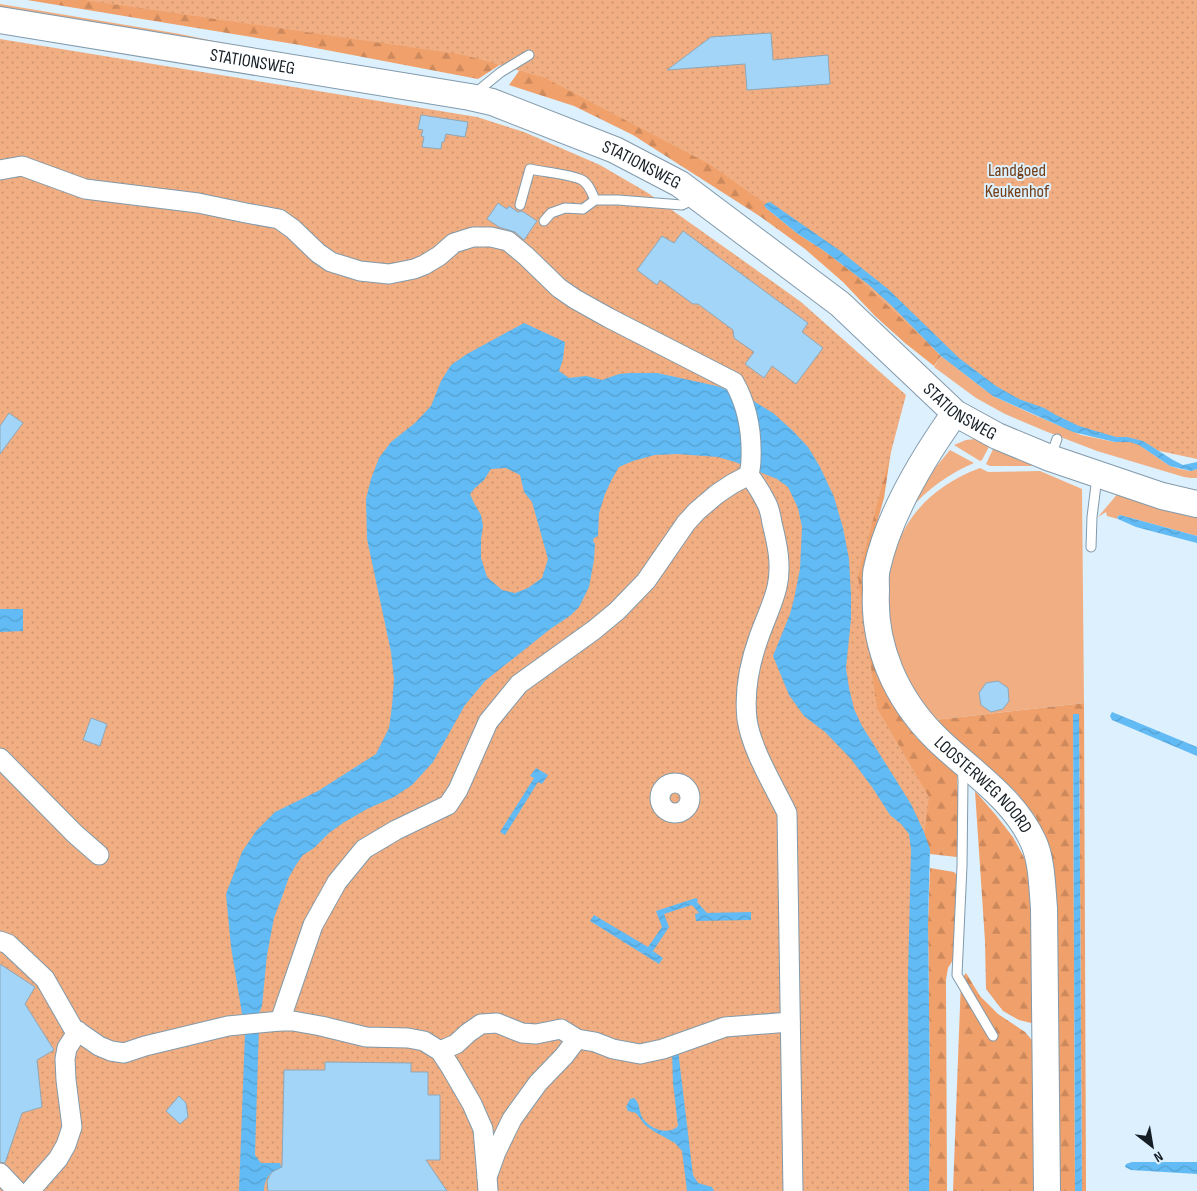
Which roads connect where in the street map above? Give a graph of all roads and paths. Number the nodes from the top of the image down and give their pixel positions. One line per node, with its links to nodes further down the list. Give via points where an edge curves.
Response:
1 (0, 20): 3 (main road, STATIONSWEG)
2 (529, 56): 3 (lane)
3 (470, 97): 5 (main road, STATIONSWEG, via 492,102 615,150)
4 (0, 170): 10 (street, via 22,166 85,189 198,203 279,219 331,262 360,271 389,274 414,269 439,256 454,243 473,237 491,236 508,242 575,299 734,382 746,412)
5 (695, 195): 6 (lane, via 682,205); 9 (main road, STATIONSWEG, via 840,304)
6 (595, 200): 7 (lane, via 583,180 530,169); 8 (lane, via 583,209 565,208 552,213)
7 (520, 205)
8 (544, 221)
9 (955, 413): 11 (main road, STATIONSWEG, via 997,436 1053,449); 15 (main road, LOOSTERWEG NOORD, via 911,483 889,528 876,569 875,608 889,672 905,701 933,735)
10 (750, 473): 18 (street, via 717,494 686,523 646,581 617,611 519,684 488,722 448,805 364,849 337,882 313,925); 19 (street, via 768,506 779,558 777,588 759,636 746,697 747,720 759,759 787,813)
11 (1098, 474): 12 (main road, STATIONSWEG); 13 (lane)
12 (1197, 504)
13 (1090, 547)
14 (0, 758): 16 (street)
15 (961, 761): 21 (lane, via 962,866 957,975); 29 (main road, LOOSTERWEG NOORD, via 990,785 1018,816 1034,842 1041,871)
16 (99, 854)
17 (0, 941): 20 (street, via 8,944 45,979 73,1028)
18 (277, 1021): 20 (street, via 228,1026 124,1053 111,1052); 23 (street, via 294,1021 366,1037 408,1038 424,1041)
19 (790, 1022): 22 (street, via 725,1027 640,1054); 28 (street)
20 (78, 1031): 27 (street, via 67,1048 65,1059 72,1127 58,1159)
21 (994, 1036)
22 (577, 1039): 23 (street, via 561,1029 529,1034 497,1023 481,1024 456,1044); 25 (street, via 538,1083 512,1119 496,1152)
23 (440, 1051): 25 (street, via 483,1129)
24 (0, 1173): 26 (street)
25 (488, 1184)
26 (18, 1191)
27 (30, 1191)
28 (793, 1191)
29 (1047, 1191)

